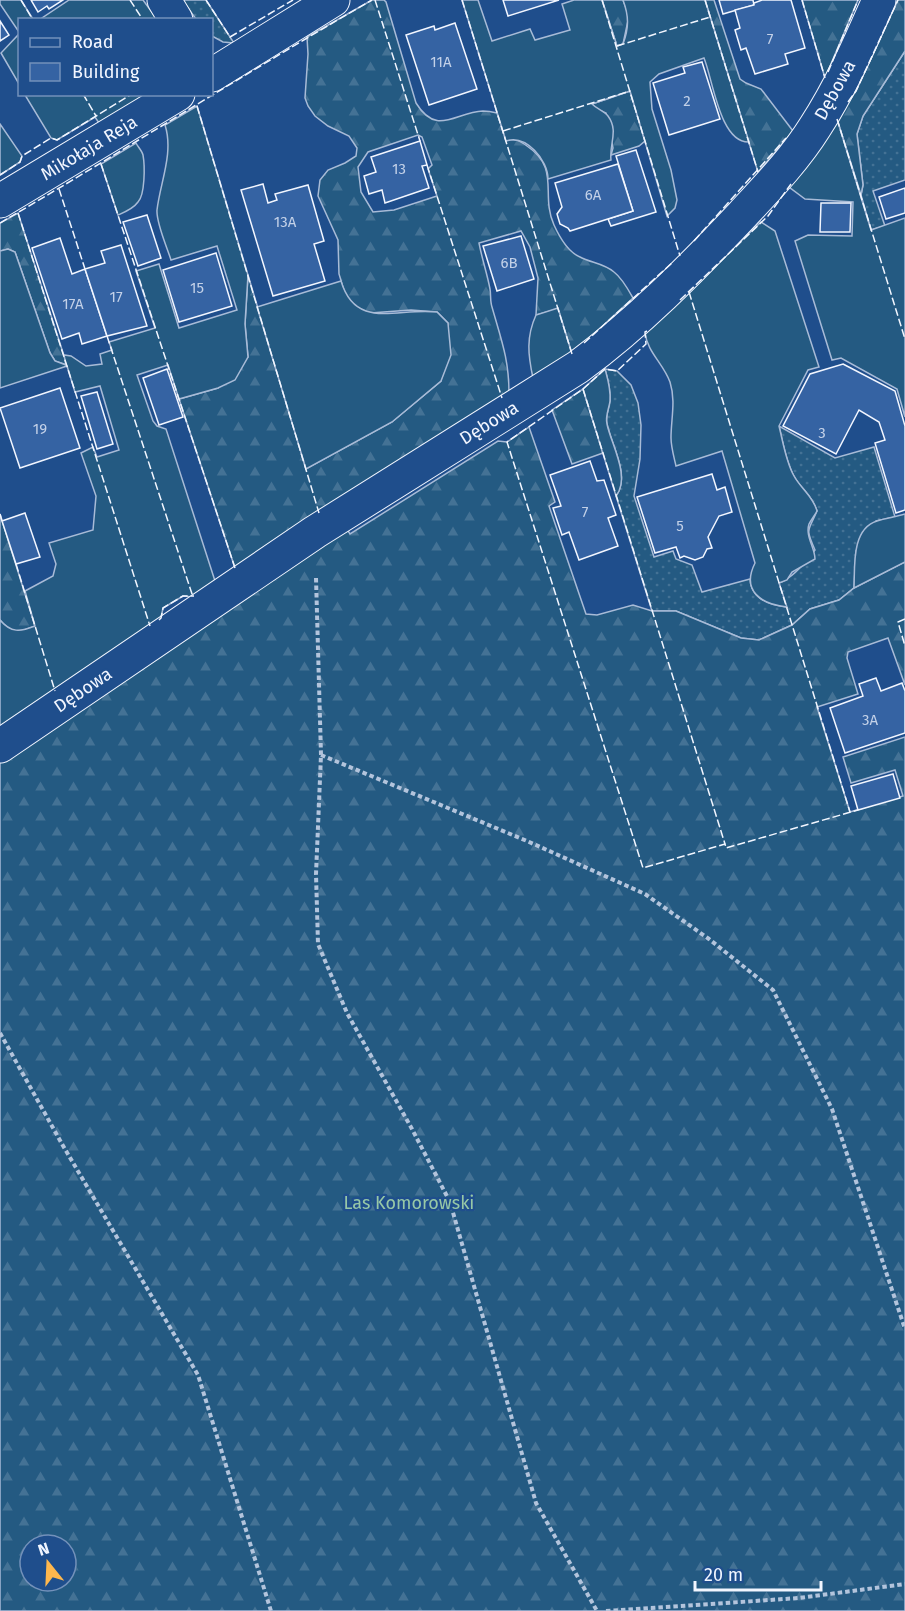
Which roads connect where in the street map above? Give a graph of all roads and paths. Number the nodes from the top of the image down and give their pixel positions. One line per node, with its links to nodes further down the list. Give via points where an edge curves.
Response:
1 (164, 0): 4 (street)
2 (333, 0): 5 (street)
3 (879, 0): 8 (street, Dębowa, via 835,92 793,157 720,239 641,315 578,367)
4 (175, 18)
5 (213, 73)
6 (175, 96): 7 (street, Mikołaja Reja)
7 (0, 201)
8 (315, 532): 9 (street, Dębowa); 10 (path)
9 (0, 746)
10 (321, 755): 12 (path, via 645,894 773,990 832,1109); 15 (path, via 316,874 318,944 347,1013 450,1202 536,1503)
11 (0, 1033): 14 (path, via 198,1374)
12 (905, 1329)
13 (905, 1584): 16 (path, via 798,1598)
14 (271, 1611)
15 (597, 1611)
16 (606, 1611)

